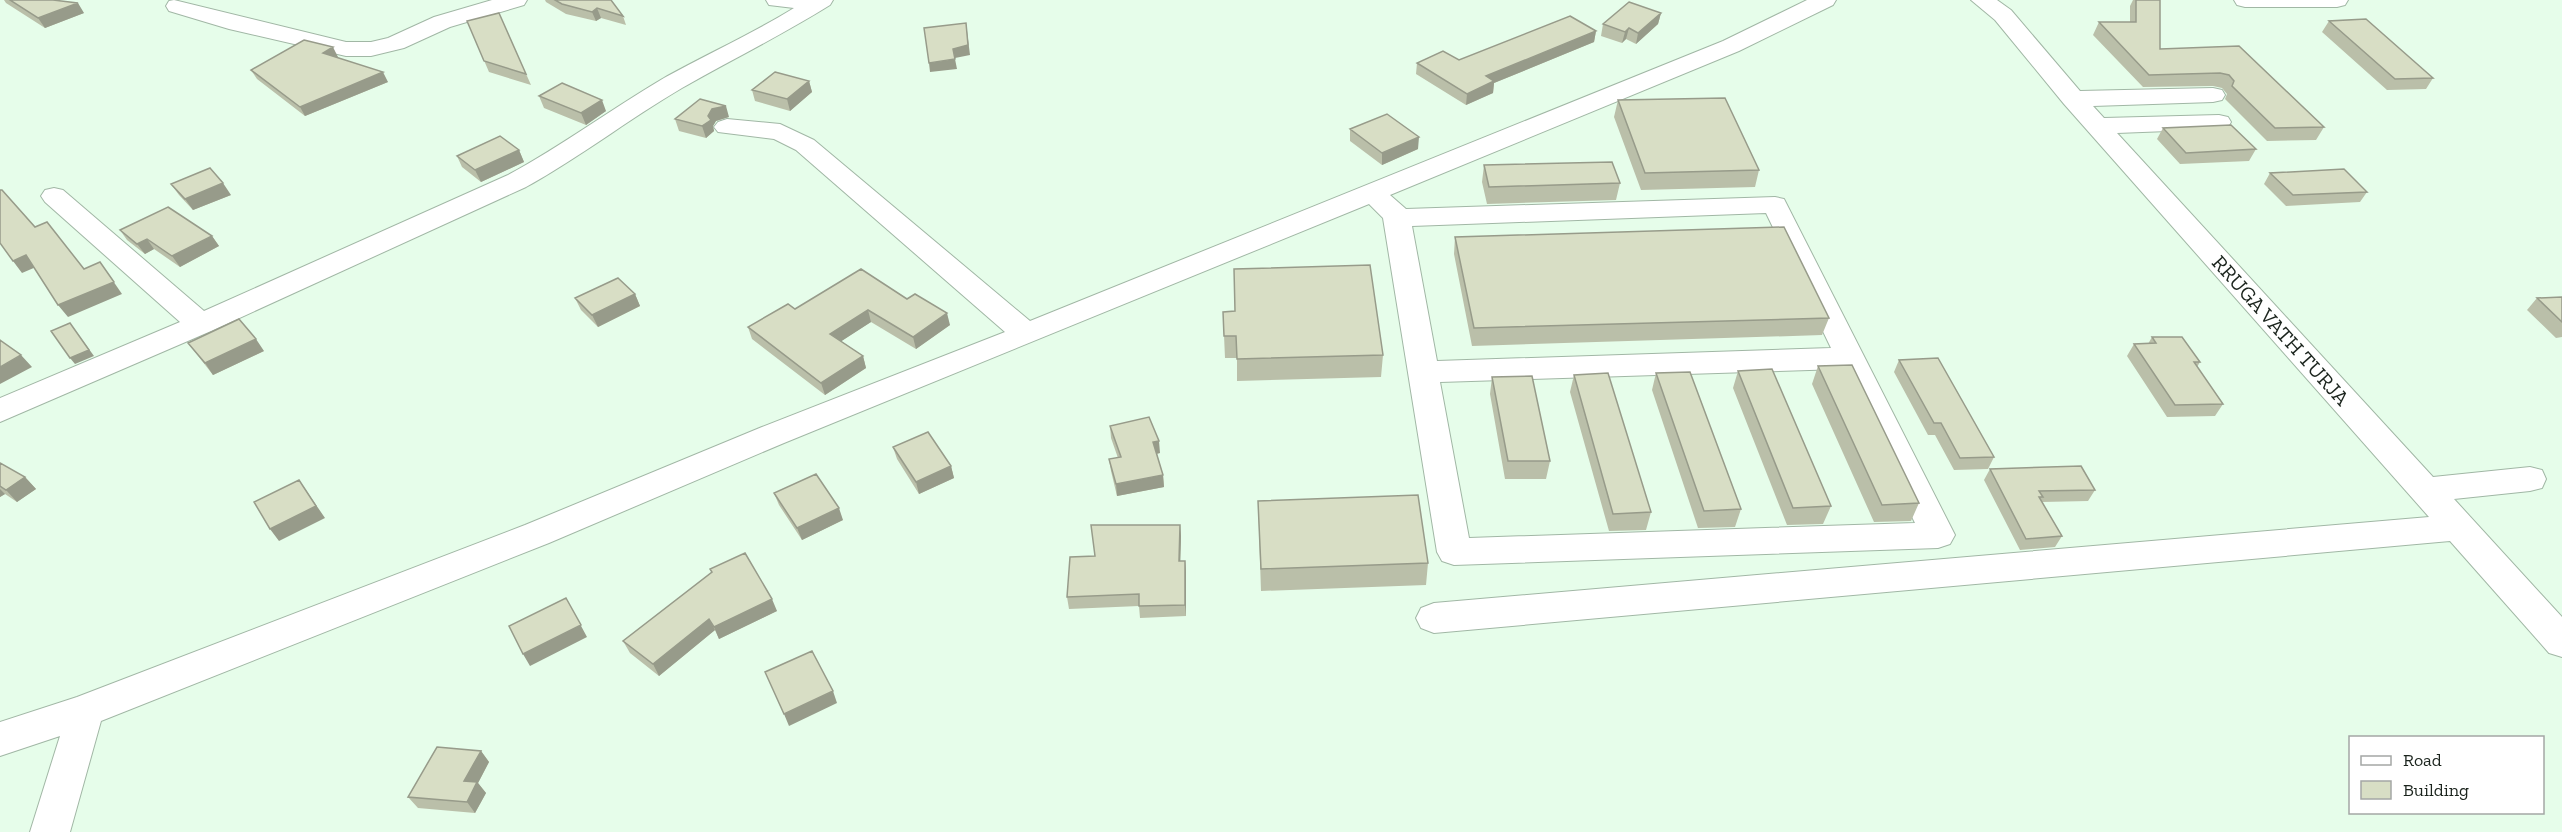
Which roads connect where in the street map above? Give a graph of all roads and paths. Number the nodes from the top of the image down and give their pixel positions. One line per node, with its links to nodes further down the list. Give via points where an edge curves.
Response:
1 (516, 0): 8 (street, via 371,49 346,49)
2 (777, 0): 6 (street)
3 (1824, 0): 14 (street, via 1731,46)
4 (2245, 0): 5 (street)
5 (2337, 0)
6 (819, 1): 17 (street, via 769,33 640,103 517,181)
7 (1995, 5): 10 (street, RRUGA VATH TURJA)
8 (177, 6)
9 (2213, 95): 10 (street)
10 (2073, 99): 12 (street, RRUGA VATH TURJA)
11 (2219, 122): 12 (street)
12 (2097, 126): 23 (street, RRUGA VATH TURJA)
13 (727, 127): 18 (street, via 772,131 805,145)
14 (1371, 193): 16 (street, via 1393,210); 18 (street)
15 (54, 196): 17 (street)
16 (1397, 219): 19 (street, via 1774,205); 20 (street)
17 (201, 324): 21 (street)
18 (1025, 333): 27 (street, via 537,534)
19 (1850, 358): 20 (street); 20 (street, via 1938,535 1454,552)
20 (1423, 372)
21 (0, 411)
22 (2530, 479): 23 (street)
23 (2425, 490): 24 (street, RRUGA VATH TURJA)
24 (2458, 527): 25 (street); 26 (street, RRUGA VATH TURJA)
25 (1434, 618)
26 (2562, 642)
27 (84, 711): 28 (street); 29 (street)
28 (0, 739)
29 (50, 832)

